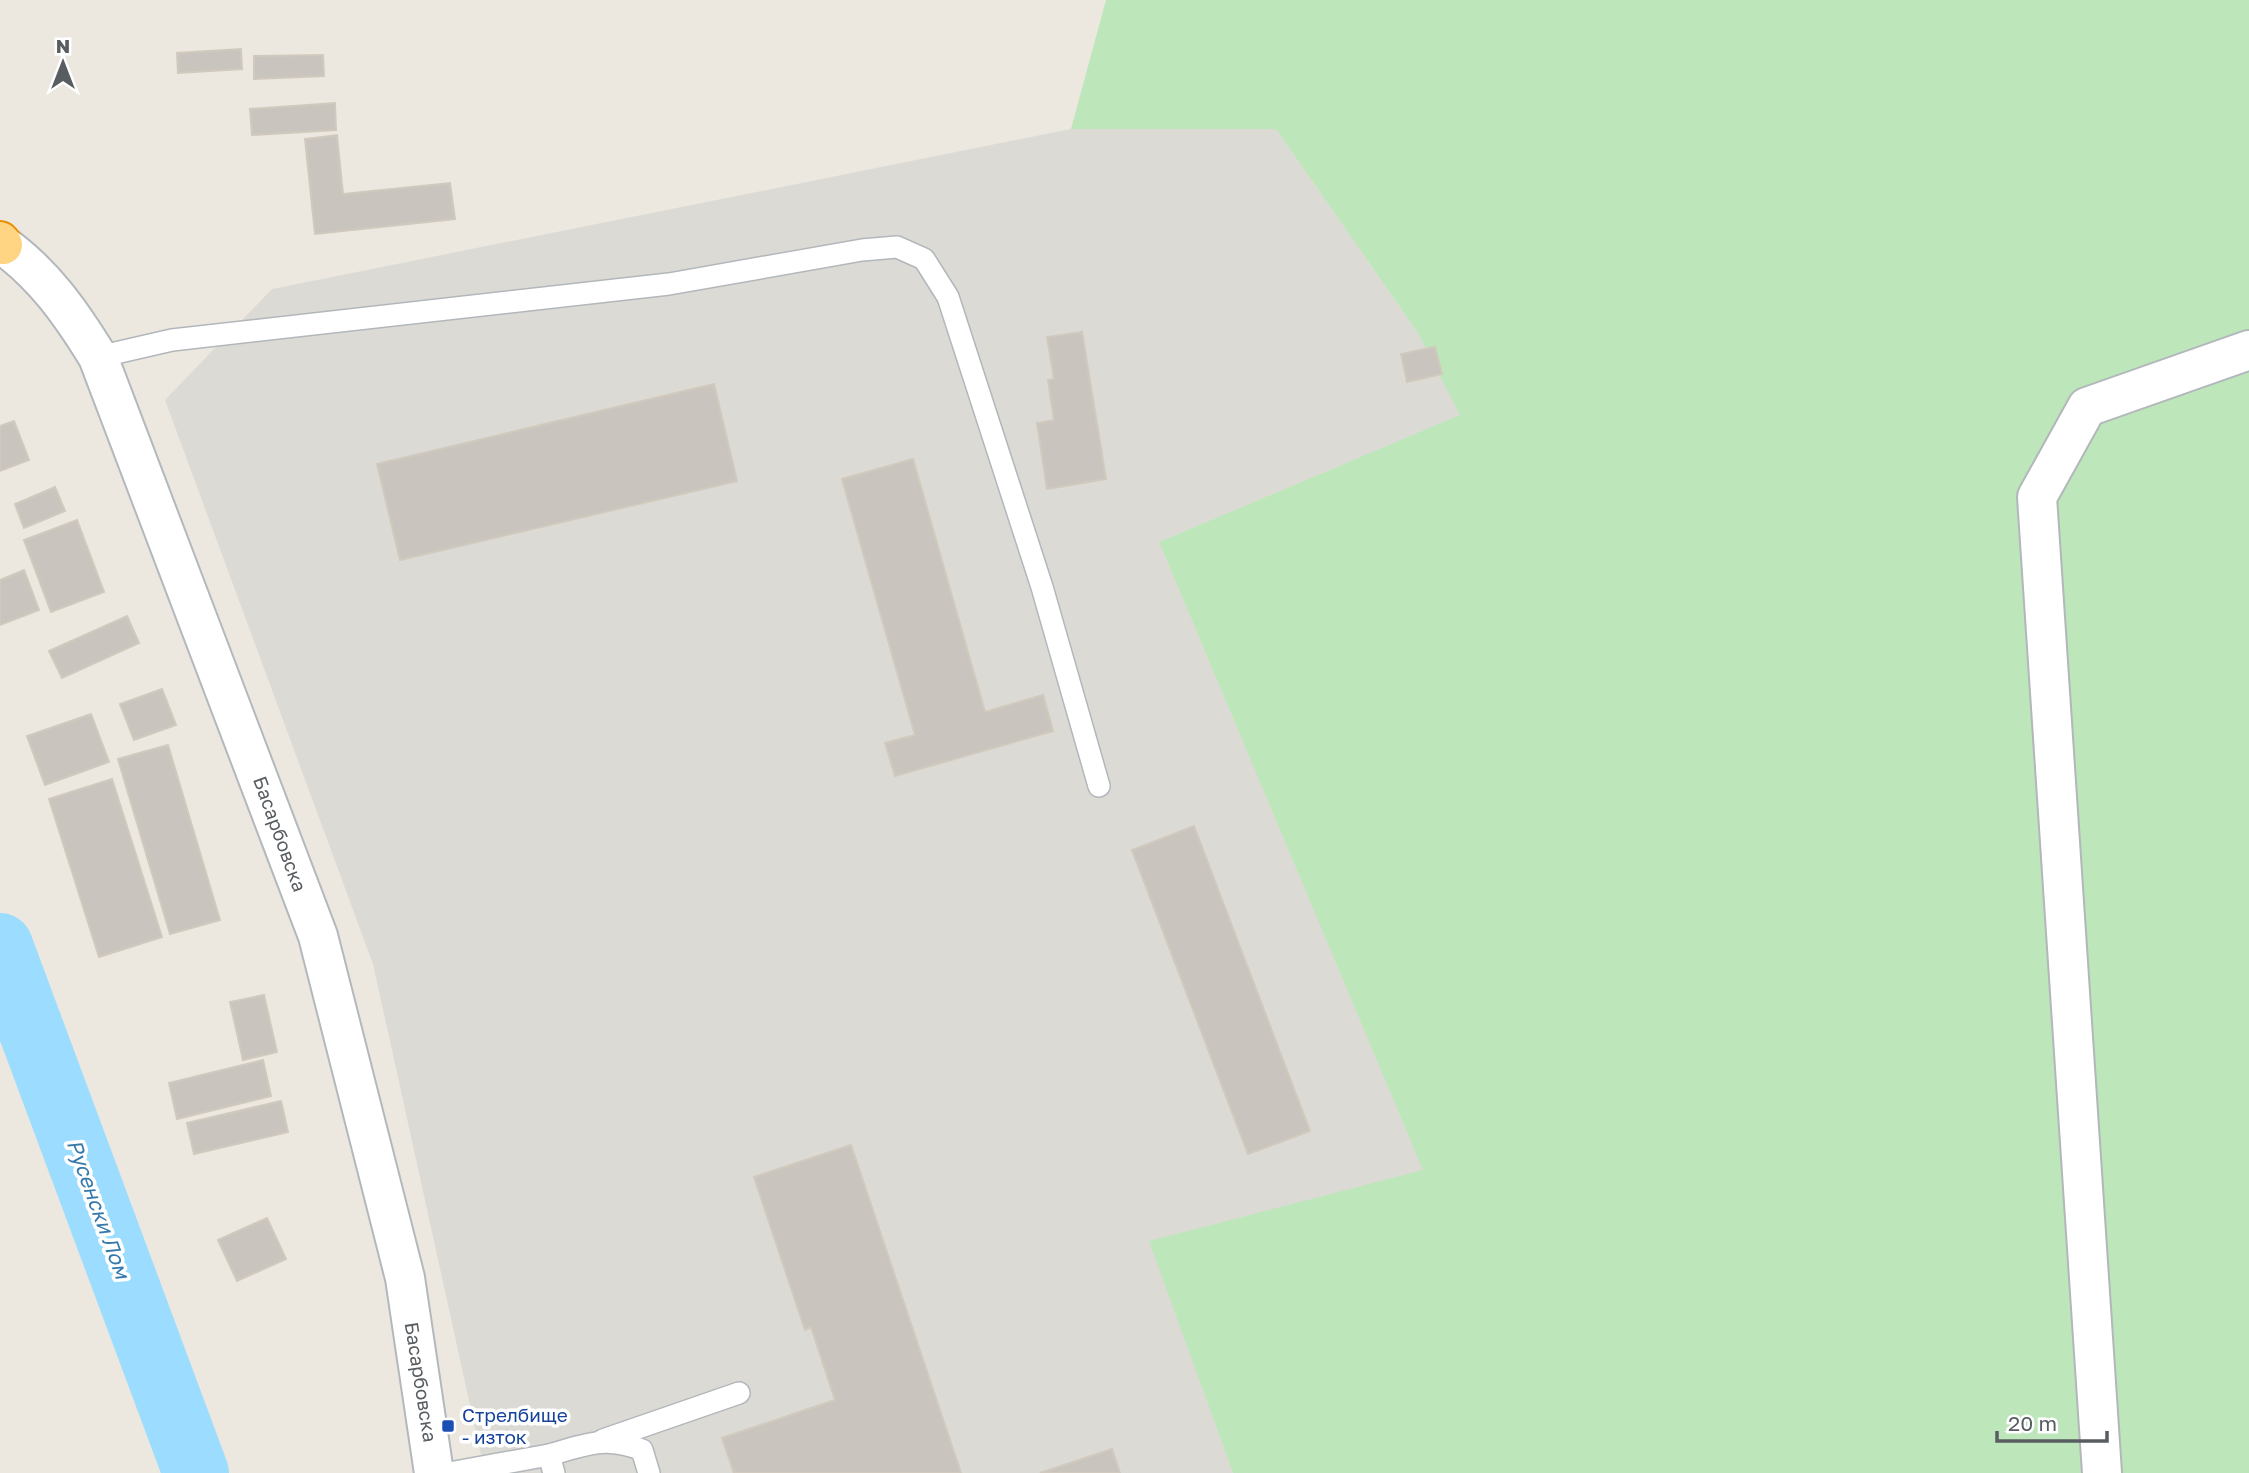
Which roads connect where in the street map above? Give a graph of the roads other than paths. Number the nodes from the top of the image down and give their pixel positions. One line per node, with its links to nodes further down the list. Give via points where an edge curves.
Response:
1 (1, 243): 3 (street, Басарбовска, via 34,269)
2 (2249, 350): 11 (street, via 2087,407 2037,497)
3 (98, 357): 4 (lane, via 172,340 669,284 897,247 924,259 948,297 1042,587); 8 (street, Басарбовска, via 318,936 405,1278)
4 (1099, 786)
5 (739, 1393): 6 (lane)
6 (603, 1440): 7 (lane); 10 (lane, via 642,1450)
7 (551, 1464): 9 (lane)
8 (434, 1473)
9 (449, 1473)
10 (649, 1473)
11 (2102, 1473)

